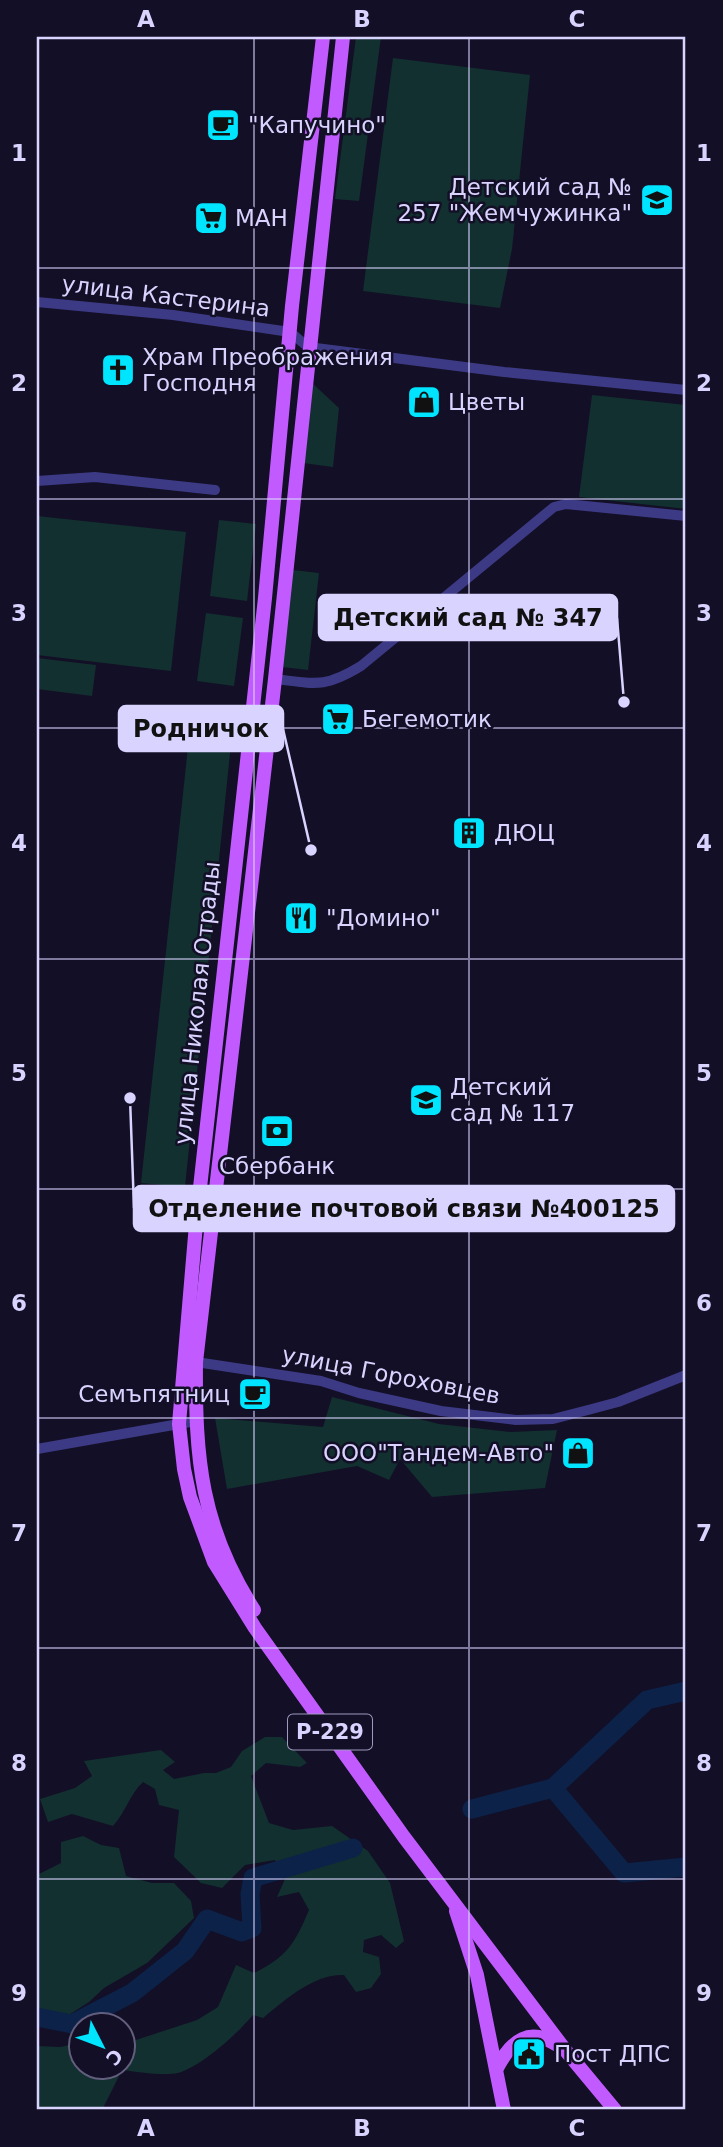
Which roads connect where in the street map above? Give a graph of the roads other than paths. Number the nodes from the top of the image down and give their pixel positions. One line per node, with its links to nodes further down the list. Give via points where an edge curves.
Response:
1 (323, 37): 4 (main road, улица Николая Отрады)
2 (343, 37): 5 (main road, улица Николая Отрады)
3 (37, 302): 4 (street, улица Кастерина)
4 (290, 332): 5 (street); 14 (main road, улица Николая Отрады)
5 (309, 347): 6 (street); 10 (main road, улица Николая Отрады)
6 (686, 390)
7 (37, 481): 8 (street, via 94,477)
8 (215, 490)
9 (686, 516): 10 (street, via 566,504 554,507 361,666 325,684)
10 (275, 679): 11 (main road, улица Николая Отрады)
11 (196, 1362): 12 (street, улица Гороховцев, via 321,1381 441,1411 516,1420 553,1419 618,1402); 13 (main road, улица Николая Отрады)
12 (686, 1375)
13 (195, 1421): 14 (street); 16 (main road, улица Николая Отрады / Р-229, via 209,1514 242,1590)
14 (179, 1424): 15 (street); 16 (main road, улица Николая Отрады / Р-229, via 190,1497 214,1562 255,1628)
15 (37, 1449)
16 (452, 1897): 17 (main road); 18 (main road, улица Николая Отрады / Р-229, via 477,1975)
17 (566, 2051): 18 (main road, via 540,2037 522,2038 509,2048); 20 (main road)
18 (497, 2068): 19 (main road, улица Николая Отрады / Р-229)
19 (505, 2110)
20 (615, 2110)

